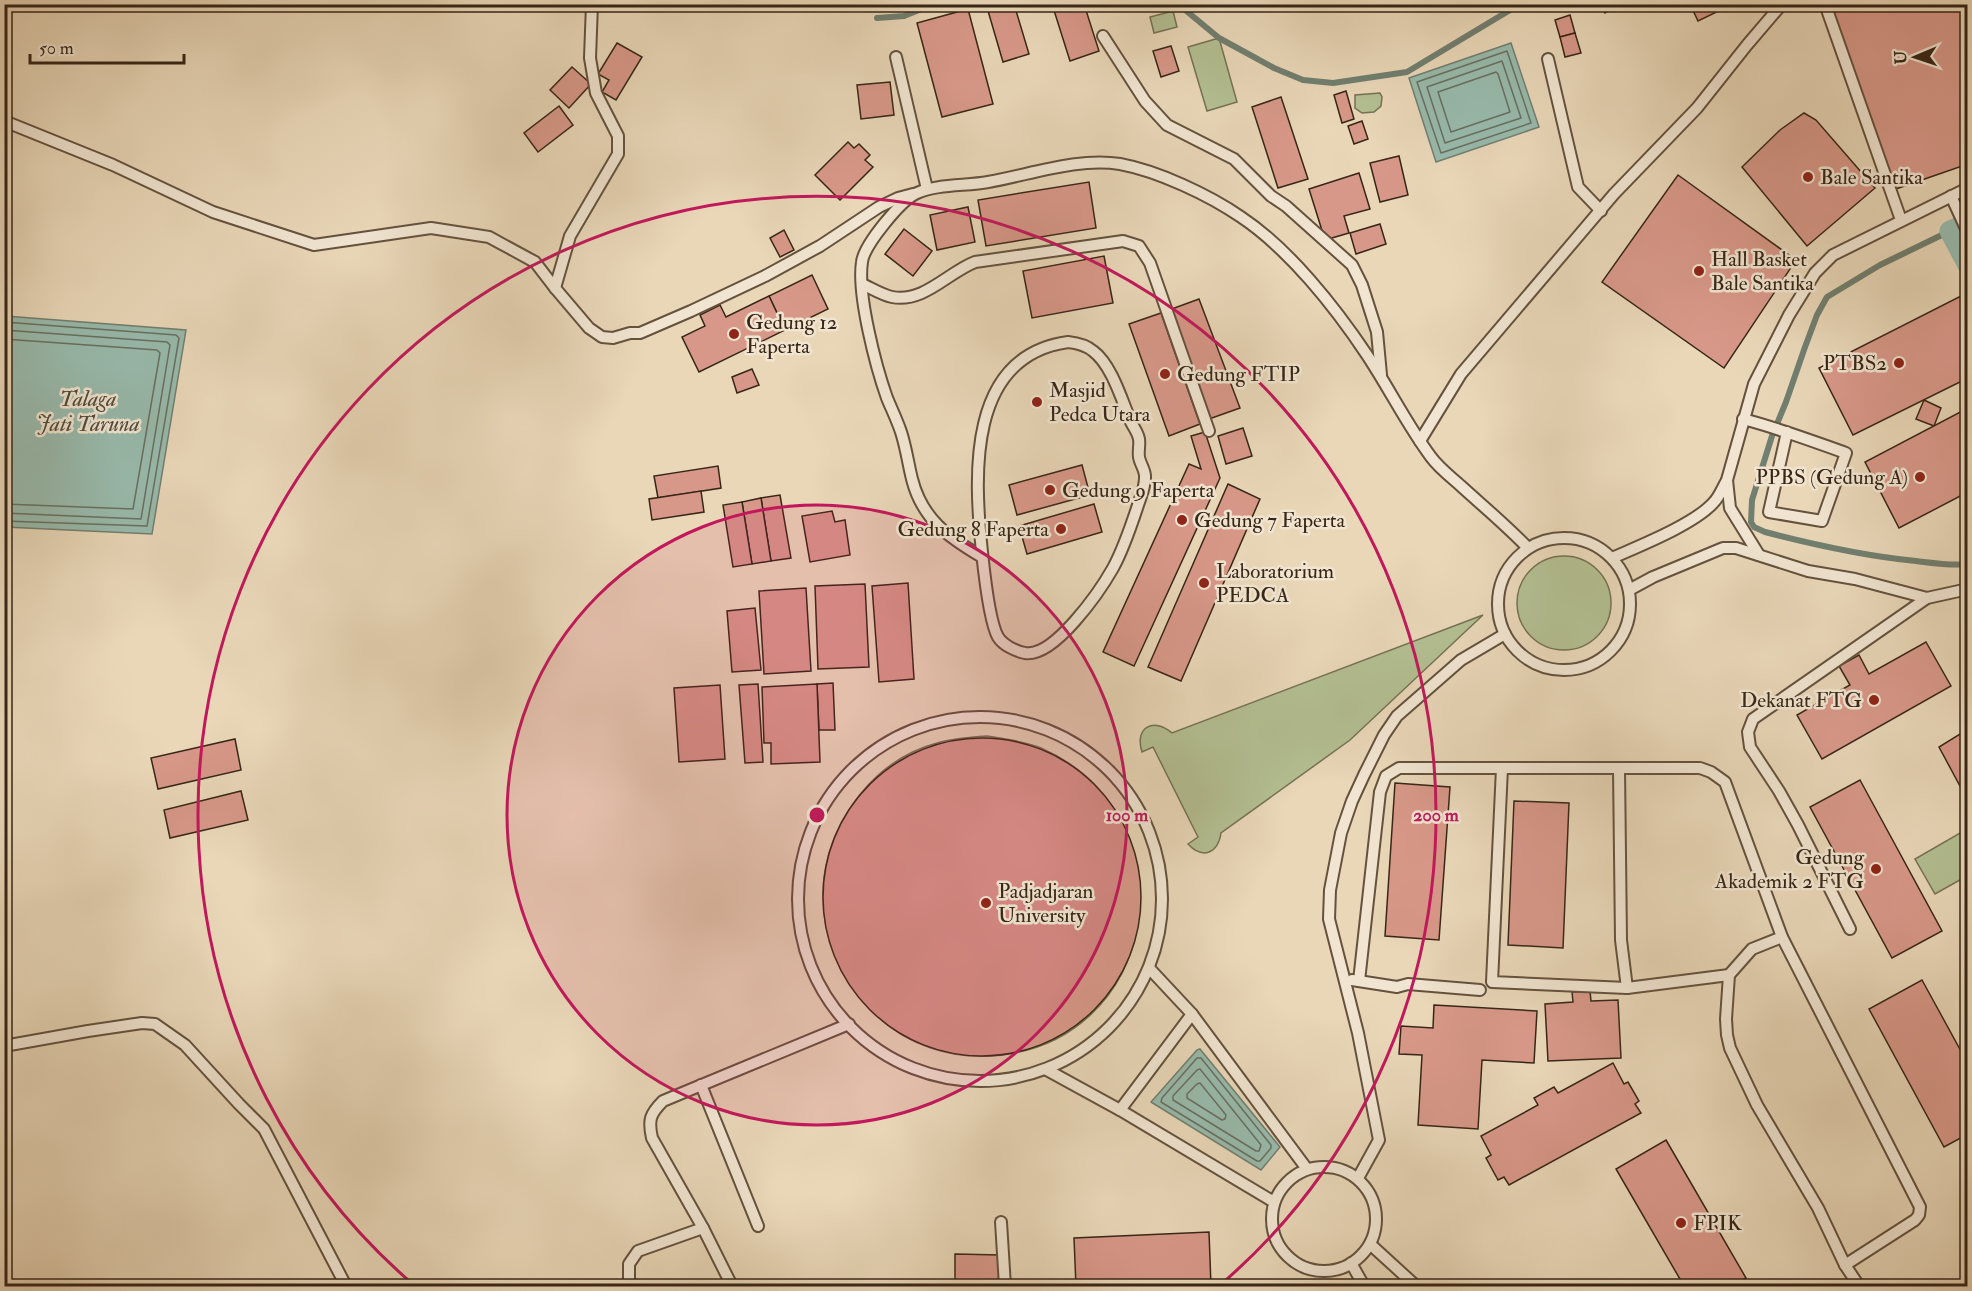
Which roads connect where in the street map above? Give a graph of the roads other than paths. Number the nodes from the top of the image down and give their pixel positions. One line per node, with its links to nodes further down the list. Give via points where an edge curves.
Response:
1 (592, 4): 16 (lane, via 590,58 596,93 618,136 618,154 570,236)
2 (1782, 4): 12 (lane, via 1697,108 1650,154)
3 (1825, 4): 13 (lane)
4 (1103, 36): 17 (lane, via 1145,101 1167,125 1234,159 1352,265 1377,332)
5 (896, 57): 9 (lane)
6 (1548, 58): 12 (lane, via 1578,187)
7 (4, 121): 16 (lane, via 113,165 213,212 314,245 431,228 489,237 535,262)
8 (1968, 188): 11 (lane)
9 (927, 189): 10 (lane); 17 (lane, via 1094,163 1124,165 1165,178 1207,197 1269,239 1339,315)
10 (914, 194): 15 (lane, via 875,234 862,262); 16 (lane, via 879,207 765,276 640,333 602,337 589,328)
11 (1952, 196): 13 (lane); 14 (lane)
12 (1601, 211): 21 (lane, via 1461,374)
13 (1901, 220): 18 (lane, via 1833,255 1815,273 1754,384)
14 (1968, 233)
15 (862, 284): 19 (lane, via 889,297 908,299 975,262 1123,242 1139,246 1150,263); 25 (lane, via 864,311 886,396 901,432 921,503 930,518 953,540)
16 (555, 288)
17 (1381, 378): 21 (lane)
18 (1743, 419): 20 (lane); 22 (lane)
19 (1209, 431)
20 (1785, 431): 20 (lane, via 1846,453 1822,521 1769,512)
21 (1419, 441): 23 (lane, via 1433,460)
22 (1727, 480): 24 (lane, via 1730,508); 26 (lane, via 1715,502 1703,512)
23 (1528, 548): 26 (lane, via 1552,538 1569,537 1599,547); 30 (lane, via 1508,568 1501,582 1498,611)
24 (1759, 555): 28 (lane, via 1723,548); 29 (lane, via 1808,571)
25 (982, 556): 25 (lane, via 978,457 983,424 996,393 1008,372 1025,356 1055,344 1081,344 1094,351 1107,368 1139,436 1139,456 1146,477 1121,553 1084,609 1053,643 1032,653 1010,647 998,636)
26 (1612, 558): 28 (lane)
27 (1968, 589): 29 (lane)
28 (1629, 590): 30 (lane, via 1628,621 1622,636 1610,651 1588,666 1572,670 1538,665 1515,650)
29 (1928, 598): 33 (lane, via 1753,719 1748,732 1750,747 1779,790)
30 (1505, 634): 37 (lane, via 1461,660 1397,716 1356,792 1341,833 1329,907)
31 (1502, 768): 32 (lane); 38 (lane, via 1399,768 1386,776 1380,792); 39 (lane, via 1492,982)
32 (1619, 770): 34 (lane, via 1700,768 1725,782); 39 (lane, via 1620,940)
33 (1850, 929)
34 (1782, 937): 36 (lane, via 1752,949); 55 (lane, via 1920,1207 1915,1220)
35 (1149, 968): 41 (lane); 42 (lane, via 1161,918 1160,867 1144,819 1107,767 1054,731 993,716 931,722 874,750 829,795 803,853 798,916 815,978); 44 (lane, via 1125,1011 1090,1046)
36 (1729, 975): 39 (lane); 55 (lane, via 1726,1019 1731,1048 1757,1104 1818,1209)
37 (1344, 979): 38 (lane); 48 (lane, via 1379,1140)
38 (1359, 981): 40 (lane, via 1397,987 1408,984)
39 (1627, 988)
40 (1480, 990)
41 (1192, 1014): 46 (lane); 47 (lane)
42 (849, 1024): 44 (lane, via 893,1061 943,1079 996,1082); 45 (lane)
43 (4, 1046): 56 (lane, via 142,1023 155,1024 170,1034 264,1129)
44 (1047, 1070): 46 (lane)
45 (701, 1085): 51 (lane); 52 (lane, via 663,1101 653,1111 649,1123 652,1138)
46 (1119, 1110): 49 (lane)
47 (1307, 1169): 48 (lane, via 1325,1166); 49 (lane, via 1287,1182)
48 (1358, 1178): 53 (lane, via 1375,1209 1376,1227)
49 (1274, 1203): 54 (lane, via 1273,1228 1278,1242 1296,1263 1323,1271)
50 (1001, 1222): 59 (lane)
51 (758, 1226)
52 (703, 1228): 57 (lane, via 638,1251 629,1264); 58 (lane)
53 (1370, 1244): 54 (lane); 61 (lane)
54 (1351, 1263): 60 (lane)
55 (1845, 1265): 62 (lane)
56 (346, 1287)
57 (631, 1287)
58 (732, 1287)
59 (1005, 1287)
60 (1365, 1287)
61 (1416, 1287)
62 (1859, 1287)

